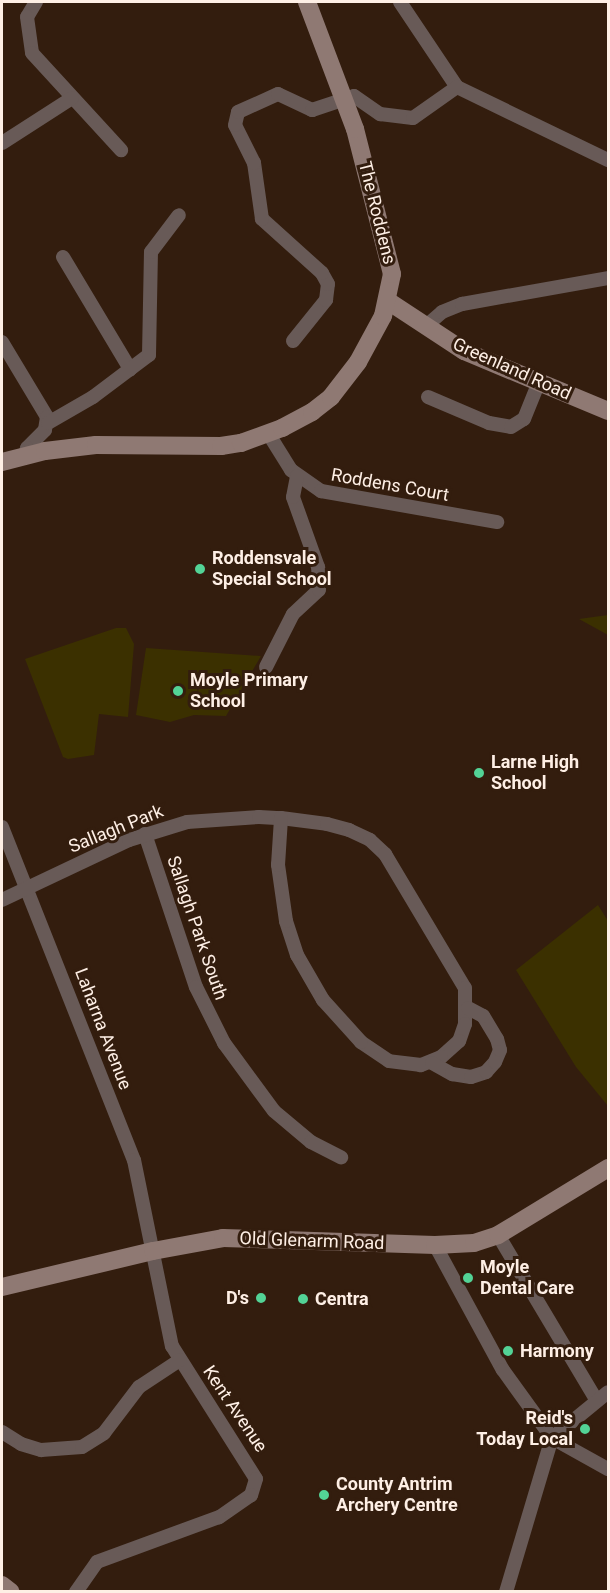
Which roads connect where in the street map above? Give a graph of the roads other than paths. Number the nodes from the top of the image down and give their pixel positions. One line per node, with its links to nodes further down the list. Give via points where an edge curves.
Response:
1 (36, 2): 5 (street, via 27,17 29,46)
2 (308, 2): 6 (street, The Roddens)
3 (400, 2): 4 (street)
4 (457, 87): 6 (street, via 443,93 413,118 380,114 354,96); 9 (street)
5 (72, 98): 7 (street); 8 (street)
6 (345, 100): 13 (street, The Roddens, via 390,258); 15 (street, via 312,110 288,95 276,94 244,106 235,119 254,165 262,219 322,273 328,284 326,300)
7 (2, 143)
8 (121, 150)
9 (609, 160)
10 (179, 215): 17 (street, via 151,252 152,344 149,355)
11 (63, 257): 17 (street)
12 (609, 278): 14 (street, via 462,304 440,313)
13 (388, 301): 14 (street, Greenland Road); 22 (street, The Roddens, via 373,337 346,380 312,412)
14 (426, 326): 18 (street, Greenland Road, via 464,351)
15 (293, 341)
16 (2, 342): 21 (street)
17 (130, 369): 21 (street)
18 (539, 382): 19 (street, via 523,420 511,428 489,423); 20 (street, Greenland Road)
19 (428, 397)
20 (609, 411)
21 (48, 423): 23 (street)
22 (268, 433): 23 (street, The Roddens, via 221,446 96,445); 25 (street, Roddens Court, via 277,453)
23 (25, 456): 24 (street, The Roddens)
24 (2, 462)
25 (297, 476): 26 (street, Roddens Court, via 326,493); 27 (street, via 293,497 317,562 319,590 294,614)
26 (497, 522)
27 (266, 667)
28 (281, 818): 30 (street, Sallagh Park, via 187,822); 33 (street, Sallagh Park, via 349,830 374,842 390,860 463,983); 34 (street, via 278,865 282,901 291,938 312,984 335,1017 375,1053 400,1065)
29 (2, 826): 31 (street, Laharna Avenue)
30 (145, 834): 31 (street, Sallagh Park); 35 (street, Sallagh Park South, via 196,987 220,1037 274,1111 311,1142)
31 (28, 888): 32 (street, Sallagh Park); 39 (street, Laharna Avenue, via 134,1160)
32 (2, 900)
33 (468, 1008): 34 (street, via 459,1041); 34 (street, via 483,1016 496,1035 500,1050 495,1062 486,1072 471,1077 452,1074)
34 (432, 1063)
35 (342, 1157)
36 (609, 1168): 37 (street, Old Glenarm Road)
37 (498, 1235): 38 (street, Old Glenarm Road, via 474,1243); 43 (street)
38 (435, 1245): 39 (street, Old Glenarm Road, via 242,1238); 45 (street, via 503,1370)
39 (153, 1251): 40 (street, Old Glenarm Road); 41 (street, Kent Avenue, via 170,1337)
40 (2, 1287)
41 (180, 1360): 44 (street, via 142,1385 107,1430 82,1447 41,1450); 49 (street, Kent Avenue, via 254,1470 255,1489 216,1518 99,1561)
42 (609, 1392): 43 (street)
43 (597, 1401): 45 (street)
44 (2, 1432)
45 (552, 1438): 46 (street); 50 (street)
46 (609, 1469)
47 (2, 1585): 48 (street)
48 (10, 1592)
49 (76, 1592)
50 (506, 1592)

